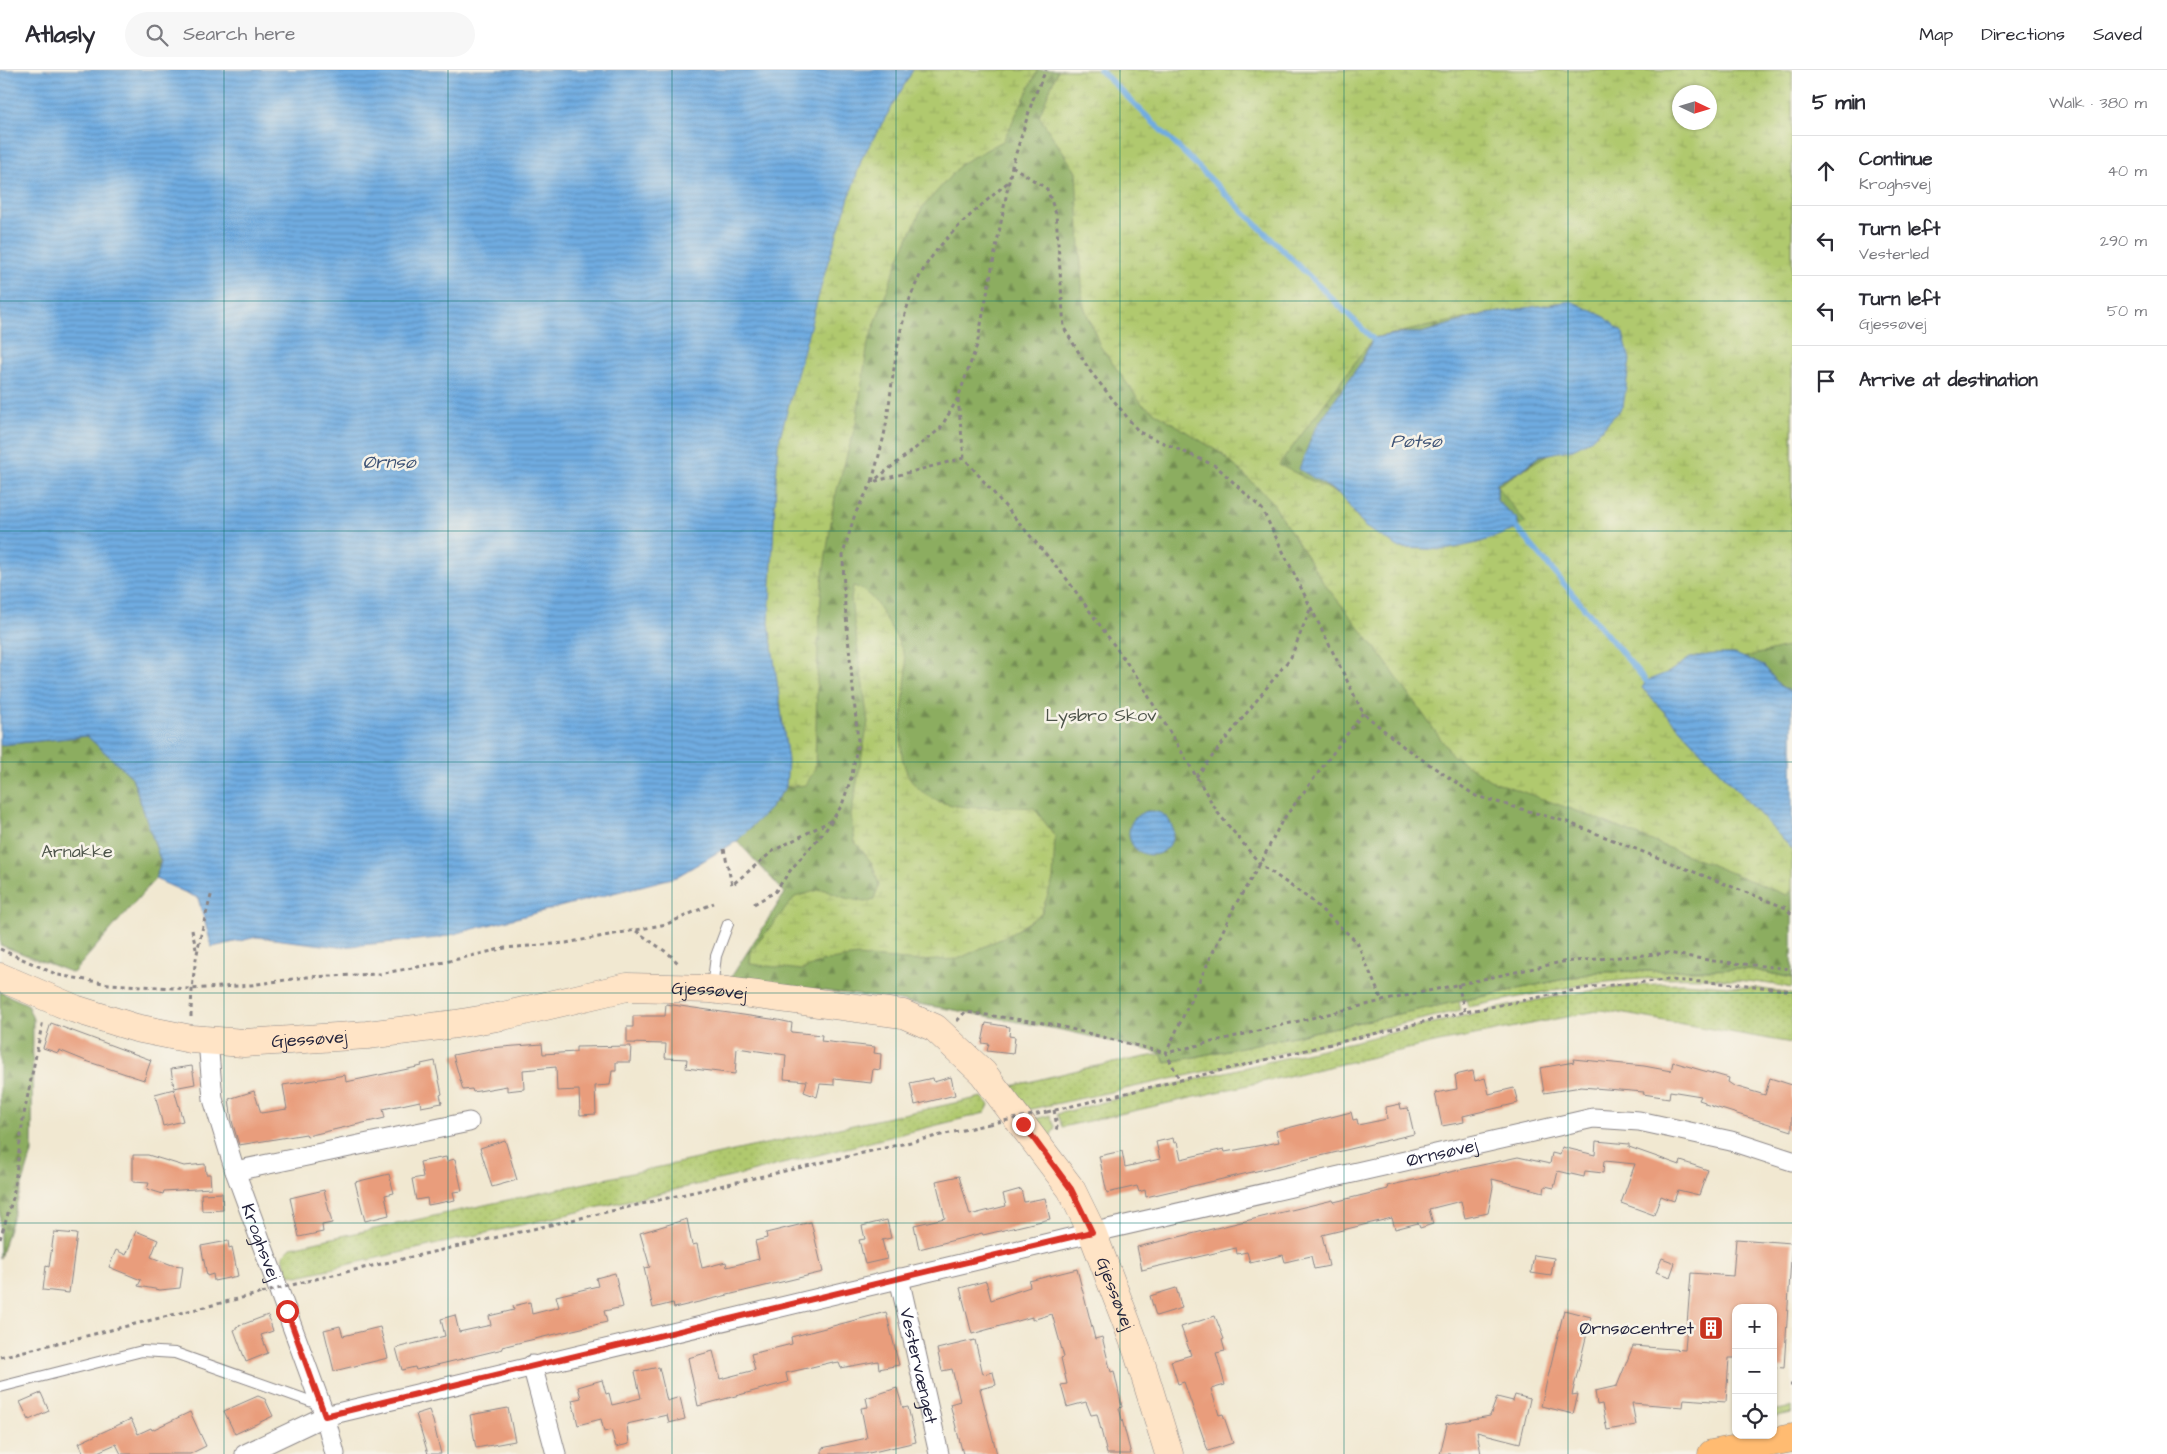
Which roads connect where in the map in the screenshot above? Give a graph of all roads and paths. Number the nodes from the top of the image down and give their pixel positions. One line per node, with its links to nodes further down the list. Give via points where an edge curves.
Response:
1 (1046, 70): 2 (path, via 1033,99)
2 (1012, 166): 3 (path); 7 (path, via 1047,189 1056,214 1064,328 1090,371 1139,432 1216,466 1262,508)
3 (1009, 181): 4 (path, via 976,346); 6 (path, via 950,234 928,263 908,301 892,377 887,421)
4 (958, 398): 5 (path); 6 (path, via 940,429)
5 (964, 458): 6 (path); 9 (path, via 1066,578 1138,677)
6 (872, 482): 10 (path, via 855,514 843,554 858,741 852,775 842,805)
7 (1311, 607): 8 (path); 9 (path, via 1291,657)
8 (1363, 713): 12 (path, via 1282,821); 16 (path, via 1404,747 1476,796 1567,822 1786,908)
9 (1196, 777): 12 (path, via 1218,813)
10 (832, 820): 11 (path, via 773,851 732,885); 15 (path, via 775,892)
11 (724, 849)
12 (1260, 864): 30 (path, via 1311,900 1357,942); 34 (path, via 1234,907)
13 (212, 892): 21 (path)
14 (714, 903): 19 (path, via 667,924)
15 (754, 904)
16 (1792, 915)
17 (728, 924): 26 (lane)
18 (192, 930): 21 (path)
19 (636, 930): 26 (path, via 669,954); 27 (path, via 566,943 505,948 379,974 307,977)
20 (1, 949): 24 (path, via 58,975)
21 (197, 949): 27 (path)
22 (1792, 969): 25 (path, via 1668,953 1562,962)
23 (0, 977): 29 (street, Gjessøvej)
24 (75, 978): 27 (path, via 109,984); 29 (path)
25 (1458, 984): 30 (path); 31 (path)
26 (701, 988): 33 (street, Gjessøvej, via 627,987 480,1021 404,1031 254,1042); 39 (street, Gjessøvej, via 903,1014 935,1028 983,1073 1026,1127 1071,1189)
27 (191, 989): 33 (path)
28 (1792, 991): 31 (path, via 1666,980 1591,986)
29 (54, 1000): 33 (street, Gjessøvej, via 136,1028); 40 (path, via 44,1010 22,1119 13,1198)
30 (1382, 1001): 34 (path)
31 (1465, 1012): 35 (path)
32 (956, 1021): 34 (path, via 965,1012 1051,1024)
33 (199, 1040): 38 (street, Kroghsvej)
34 (1166, 1053): 35 (path)
35 (1180, 1080): 42 (path, bridge, via 1054,1112 989,1124 308,1281)
36 (469, 1122): 38 (street)
37 (1792, 1161): 39 (street, Ørnsøvej, via 1731,1141 1639,1121 1593,1118)
38 (235, 1171): 45 (street, Kroghsvej)
39 (1092, 1232): 41 (street, Ørnsøvej); 51 (street, Gjessøvej, via 1137,1350)
40 (0, 1239)
41 (899, 1278): 43 (street, Ørnsøvej); 50 (street, Vestervænget)
42 (0, 1356)
43 (532, 1365): 45 (street, Ørnsøvej); 49 (street)
44 (0, 1387): 45 (lane, via 142,1351 175,1353)
45 (323, 1410): 47 (street, Ørnsøvej); 48 (street, Kroghsvej)
46 (1792, 1438): 52 (main road)
47 (245, 1454)
48 (335, 1454)
49 (556, 1454)
50 (939, 1454)
51 (1169, 1454)
52 (1712, 1454)

